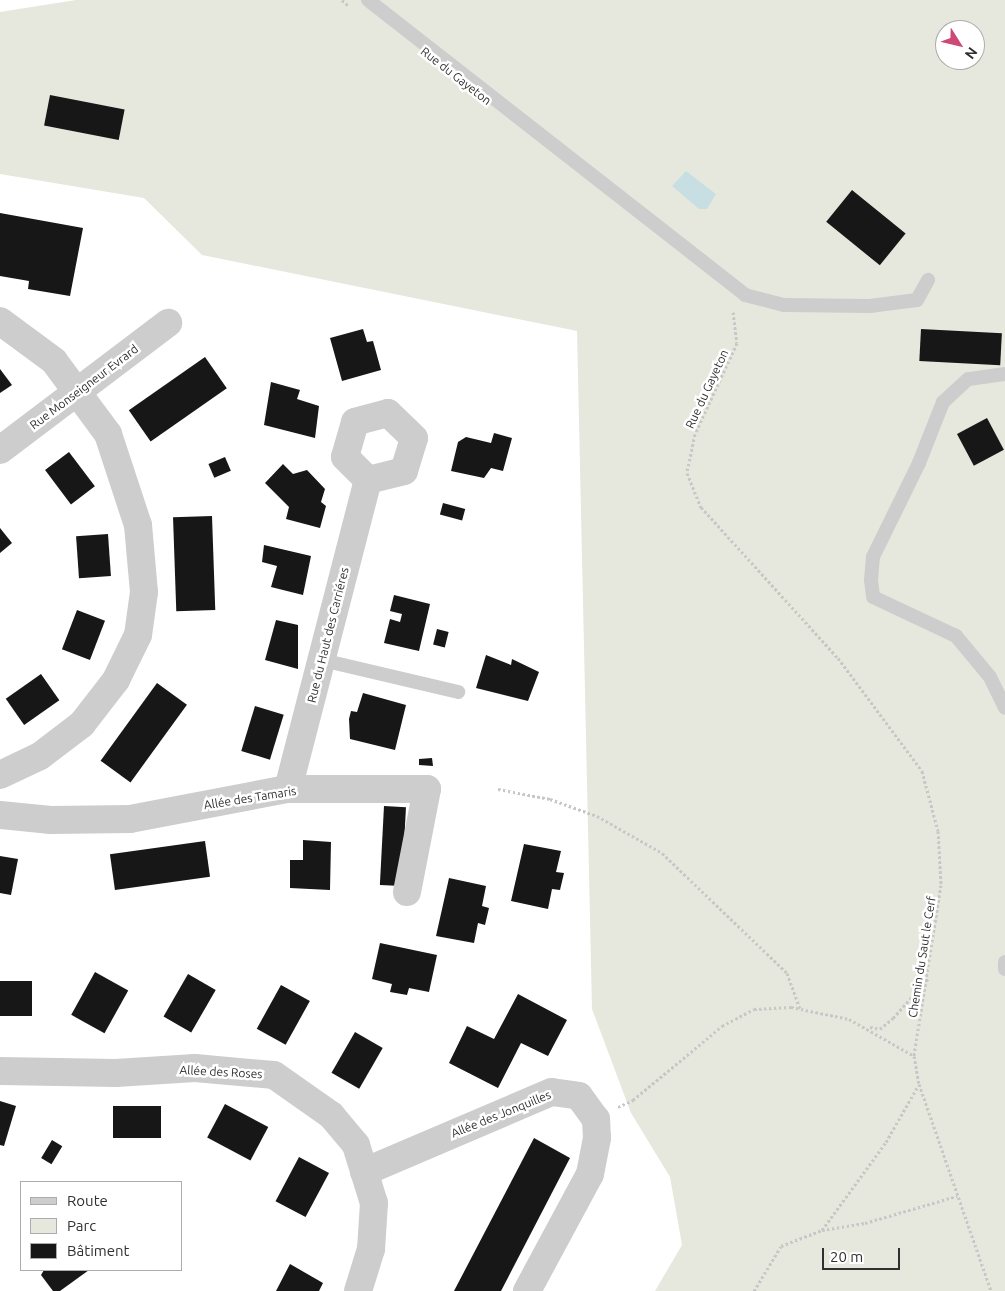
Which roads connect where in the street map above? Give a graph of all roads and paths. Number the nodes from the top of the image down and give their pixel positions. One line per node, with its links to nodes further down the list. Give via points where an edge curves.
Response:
1 (342, 0): 3 (path)
2 (368, 0): 4 (lane, via 745,295 784,305 870,306 917,300)
3 (357, 11)
4 (928, 280)
5 (728, 307): 15 (path, Rue du Gayeton, via 734,312 737,343 695,434 687,473 698,499 838,658)
6 (0, 321): 9 (street, via 54,361)
7 (168, 323): 9 (street, Rue Monseigneur Evrard)
8 (1005, 374): 14 (lane, via 968,379 943,402 919,463 873,557 871,580 873,597 956,636 990,677)
9 (77, 392): 10 (street, Rue Monseigneur Evrard); 16 (street, via 108,434 138,525 144,592 138,635 116,680 82,724 40,756)
10 (0, 450)
11 (368, 480): 12 (street, Rue du Haut des Carriéres)
12 (322, 660): 13 (lane); 17 (street, Rue du Haut des Carriéres)
13 (458, 692)
14 (1005, 708)
15 (922, 771): 23 (path, Chemin du Saut le Cerf, via 938,831 941,885)
16 (0, 776)
17 (288, 789): 19 (street, Allée des Tamaris, via 130,819 51,820); 20 (street, Allée des Tamaris, via 427,789)
18 (498, 789): 24 (path, via 550,799 597,816 662,853 787,973)
19 (0, 815)
20 (407, 892)
21 (1005, 962): 22 (lane)
22 (1005, 968)
23 (929, 977): 25 (path, via 880,1029); 26 (path, Chemin du Saut le Cerf)
24 (800, 1009): 25 (path); 29 (path, via 754,1009 694,1047 633,1100)
25 (866, 1027): 26 (path)
26 (914, 1056): 28 (path, Chemin du Saut le Cerf)
27 (0, 1071): 30 (street, Allée des Roses, via 116,1073 195,1068 274,1075 331,1115 356,1145)
28 (919, 1084): 31 (path, Chemin du Saut le Cerf); 32 (path, via 886,1142)
29 (596, 1119): 30 (street, Allée des Jonquilles, via 579,1096 552,1092); 34 (street, via 597,1138 590,1174)
30 (364, 1172): 33 (street, Allée des Roses, via 374,1203 371,1250)
31 (956, 1196): 32 (path, via 864,1223); 36 (path, Chemin du Saut le Cerf)
32 (822, 1230): 35 (path, via 781,1246)
33 (358, 1291)
34 (527, 1291)
35 (754, 1291)
36 (991, 1291)

